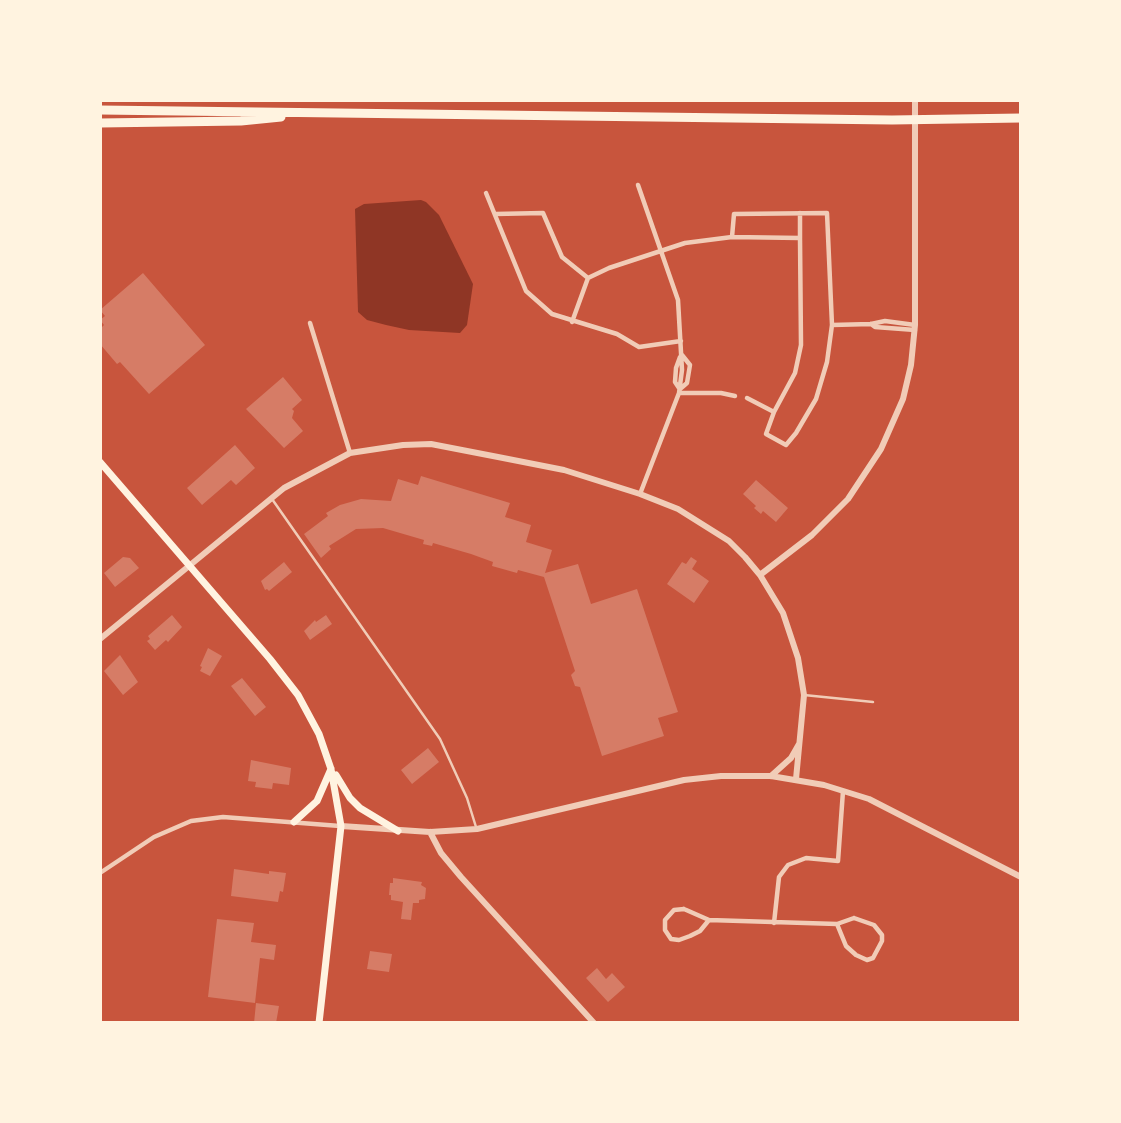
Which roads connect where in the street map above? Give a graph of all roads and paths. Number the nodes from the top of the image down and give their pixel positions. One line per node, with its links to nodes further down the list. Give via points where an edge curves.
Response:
1 (915, 100): 17 (street)
2 (100, 110): 3 (highway)
3 (300, 113): 4 (highway); 5 (highway, via 241,121)
4 (1021, 118)
5 (100, 123)
6 (638, 185): 12 (street)
7 (486, 193): 9 (street)
8 (800, 213): 10 (street, via 734,214); 11 (street); 16 (street, via 827,213)
9 (495, 214): 13 (street, via 543,213 562,257); 14 (street, via 526,291 552,314)
10 (732, 237): 11 (street); 12 (street)
11 (800, 238): 25 (street, via 801,345 795,373)
12 (661, 250): 13 (street); 18 (street, via 678,300)
13 (588, 278): 14 (street)
14 (572, 322): 18 (street, via 617,334 639,347)
15 (310, 324): 26 (street)
16 (832, 325): 17 (street); 25 (street, via 816,399 786,445 766,434)
17 (915, 328): 31 (street, via 903,399 869,471 823,526)
18 (681, 341): 19 (street)
19 (681, 354): 20 (street); 21 (street, via 690,365)
20 (678, 375): 21 (street); 22 (street)
21 (688, 377): 22 (street)
22 (679, 391): 23 (street); 28 (street)
23 (735, 396)
24 (747, 398): 25 (street)
25 (774, 412)
26 (350, 453): 28 (street, via 431,444 564,470); 29 (street)
27 (100, 462): 30 (main road)
28 (640, 494): 31 (street, via 701,522 729,541)
29 (272, 499): 30 (street); 42 (lane, via 440,739)
30 (189, 566): 32 (street); 36 (main road, via 298,695)
31 (760, 575): 33 (street, via 792,636)
32 (100, 639)
33 (804, 695): 34 (lane); 35 (street)
34 (873, 702)
35 (801, 739): 37 (street, via 791,758); 38 (street)
36 (331, 769): 40 (main road, via 317,801); 41 (main road); 43 (main road, via 360,808)
37 (771, 776): 38 (street); 42 (street, via 684,780)
38 (796, 779): 39 (street)
39 (843, 790): 46 (street, via 905,816); 48 (street, via 838,861 806,858 788,865 779,877)
40 (294, 822): 41 (street); 45 (street, via 223,817 191,821 154,837)
41 (341, 826): 43 (street); 50 (main road)
42 (477, 829): 44 (street)
43 (398, 831): 44 (street)
44 (430, 832): 51 (street, via 461,877)
45 (100, 873)
46 (1021, 877)
47 (709, 920): 47 (street, via 684,909 674,911 665,920 665,930 671,939 679,940); 48 (street)
48 (774, 923): 49 (street)
49 (837, 925): 49 (street, via 854,918 878,928 883,941 873,958 867,960 850,951)
50 (319, 1023)
51 (594, 1023)

